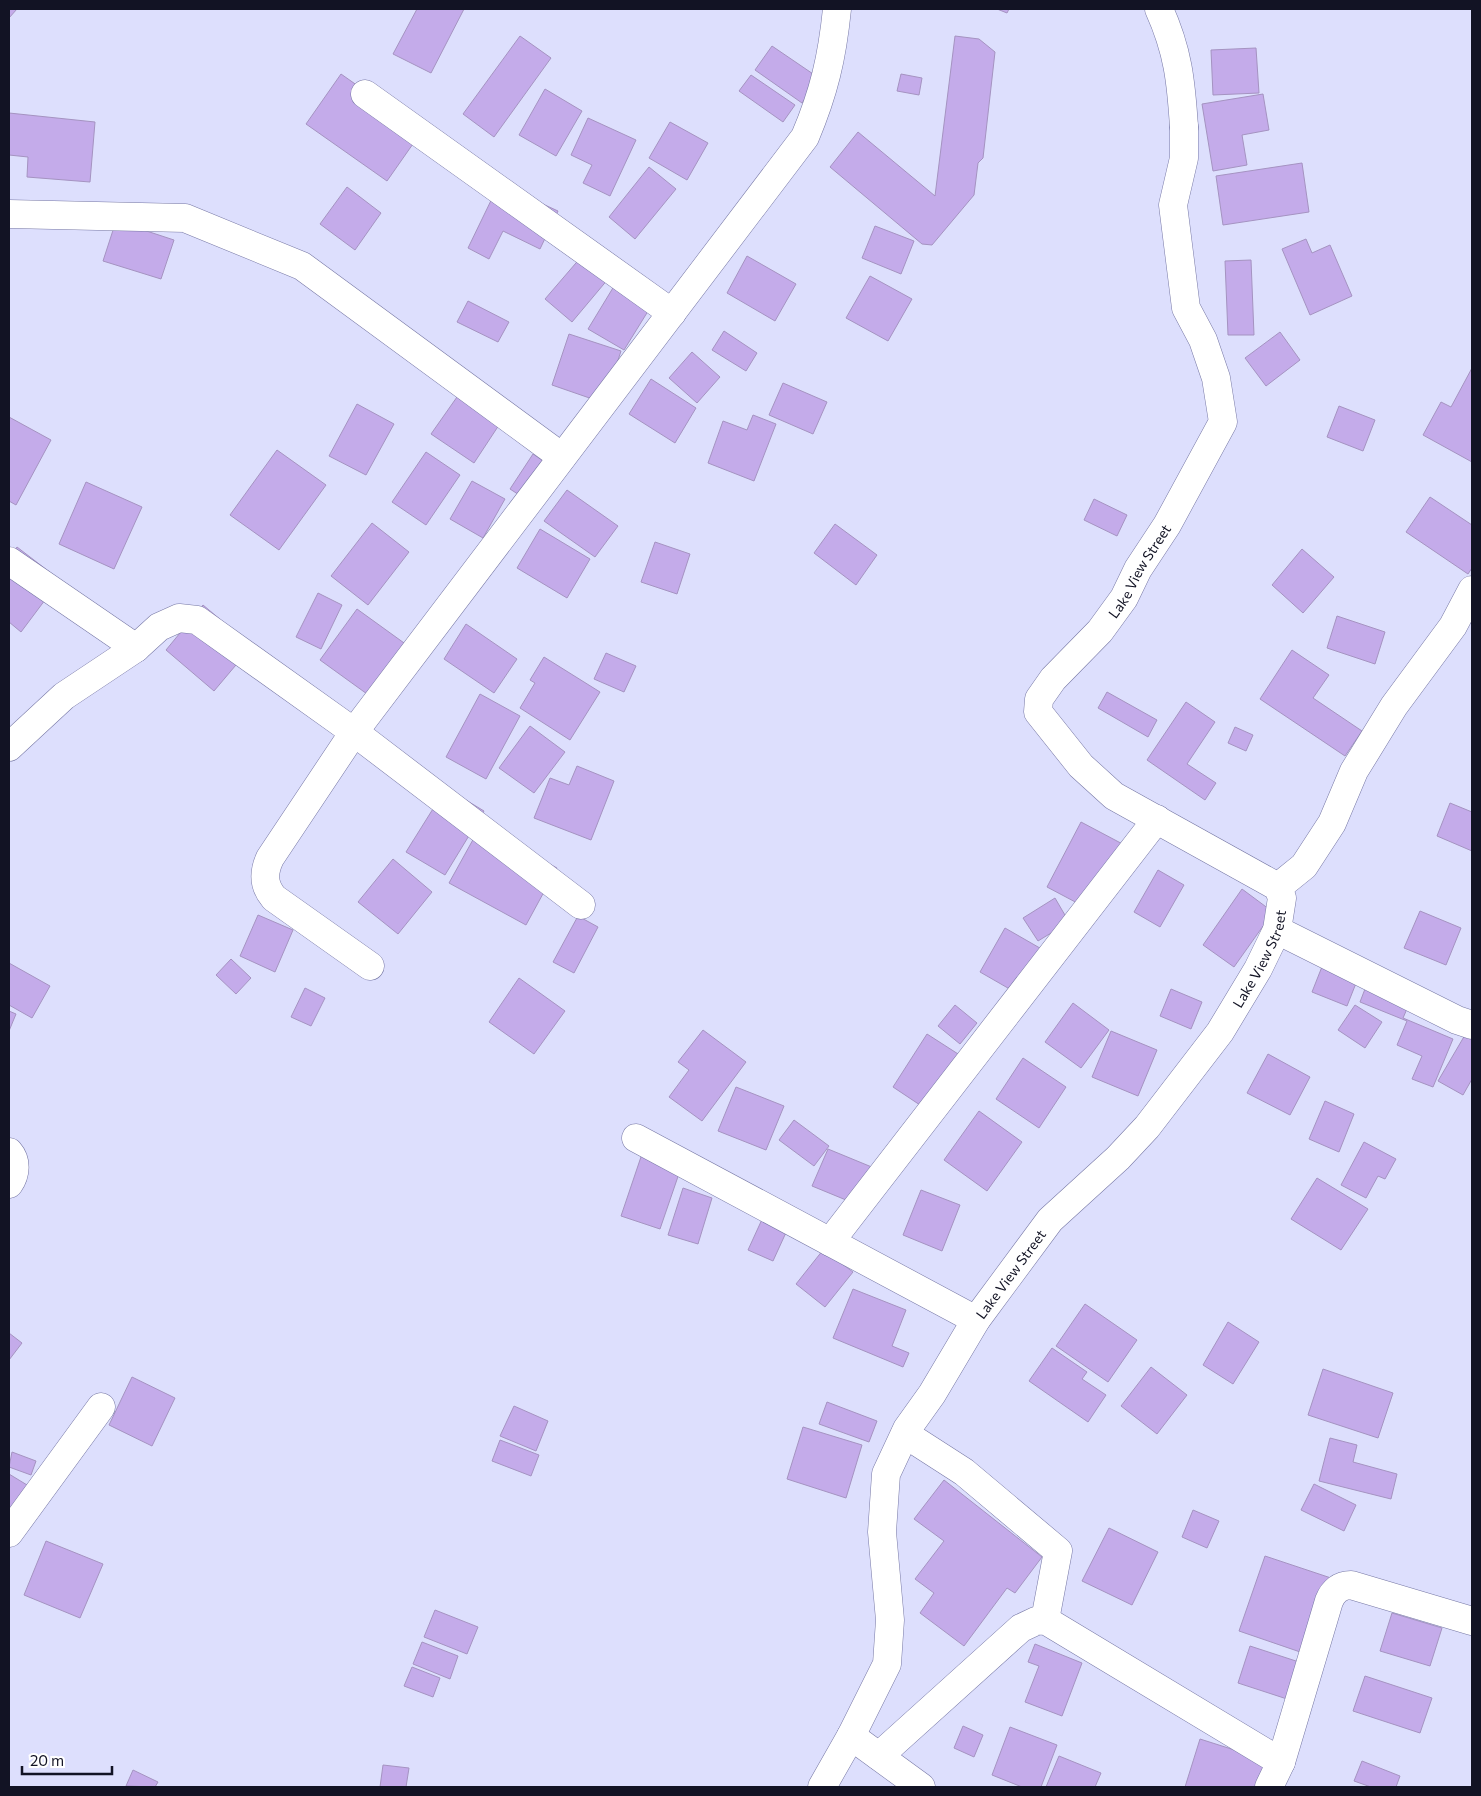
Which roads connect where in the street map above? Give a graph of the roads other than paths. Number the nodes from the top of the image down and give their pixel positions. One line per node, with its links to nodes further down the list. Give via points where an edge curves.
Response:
1 (837, 9): 5 (street, via 833,54 822,97 805,137)
2 (1159, 9): 12 (street, Lake View Street, via 1172,39 1181,81 1184,158 1173,205 1186,308 1216,378 1223,422 1124,598 1100,631 1053,678 1039,699 1038,712 1081,766 1114,796)
3 (365, 94): 5 (street)
4 (9, 214): 6 (street, via 185,218 302,266)
5 (672, 313): 6 (street)
6 (562, 457): 10 (street)
7 (9, 561): 9 (street)
8 (1472, 590): 13 (street, via 1453,626 1394,706 1354,771 1332,823 1304,866)
9 (136, 648): 10 (street, via 169,621 178,618 197,620); 11 (street, via 64,696)
10 (354, 732): 14 (street); 16 (street, via 270,858 264,876 274,898)
11 (9, 747)
12 (1157, 820): 13 (street, Lake View Street); 21 (street)
13 (1278, 887): 15 (street, Lake View Street, via 1282,898)
14 (581, 905)
15 (1277, 930): 17 (street); 22 (street, Lake View Street, via 1220,1032 1147,1128 1050,1220)
16 (370, 966)
17 (1472, 1025)
18 (636, 1138): 21 (street)
19 (9, 1152): 20 (street, via 15,1170)
20 (9, 1184)
21 (830, 1242): 22 (street)
22 (976, 1320): 24 (street, Lake View Street)
23 (101, 1406): 25 (street)
24 (905, 1434): 26 (street, via 964,1472 1058,1551); 28 (street, Lake View Street, via 886,1474 882,1532 890,1620 887,1664)
25 (9, 1533)
26 (1045, 1620): 29 (street, via 1021,1628); 30 (street)
27 (1472, 1621): 30 (street, via 1351,1585 1342,1586 1331,1594)
28 (851, 1736): 29 (street); 31 (street, Lake View Street)
29 (879, 1756): 32 (street)
30 (1281, 1762): 33 (street)
31 (822, 1787)
32 (921, 1787)
33 (1269, 1787)

